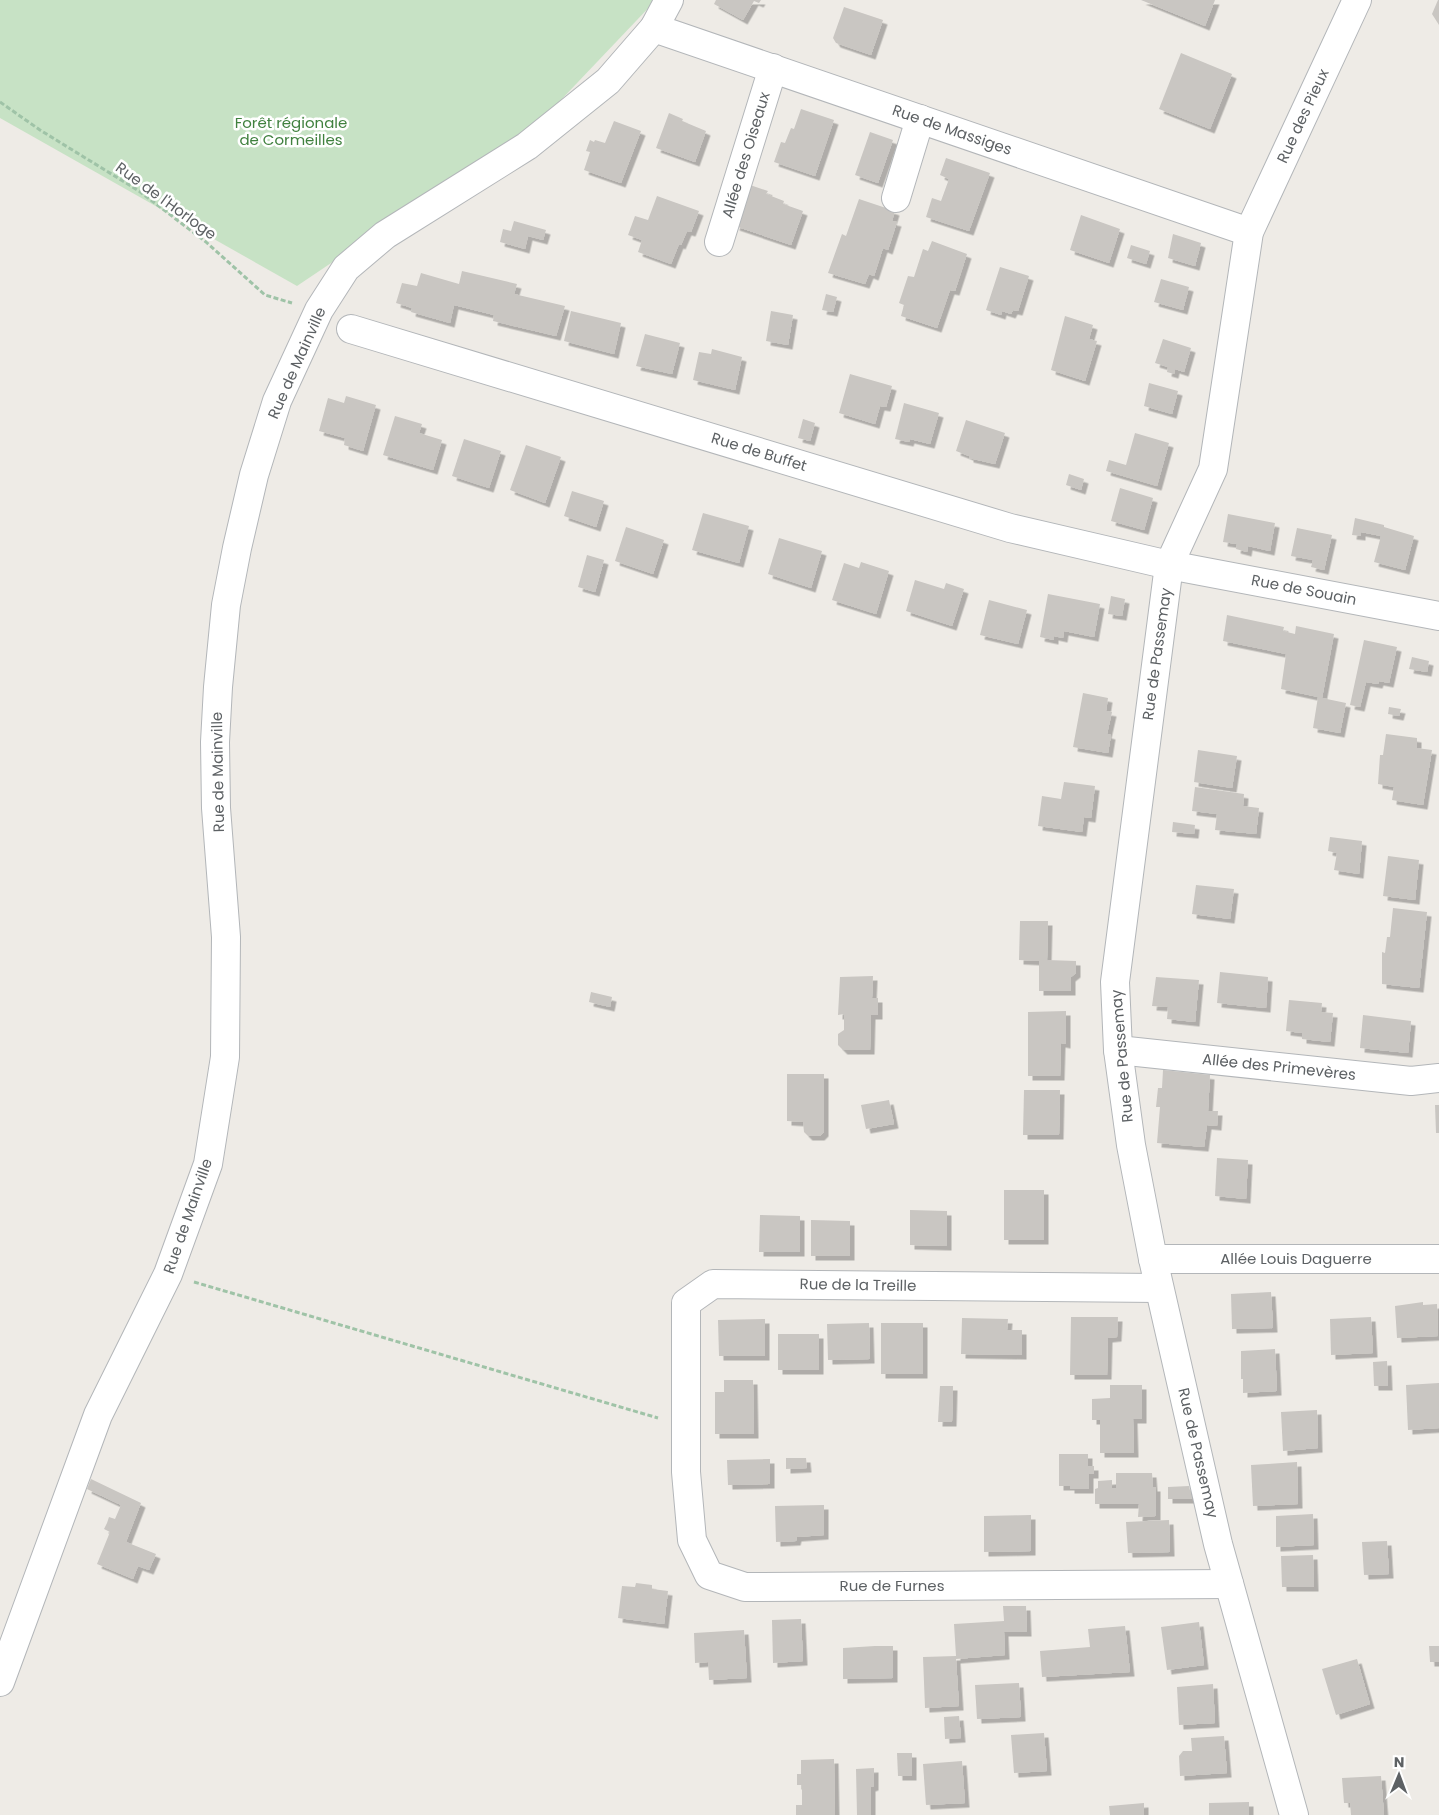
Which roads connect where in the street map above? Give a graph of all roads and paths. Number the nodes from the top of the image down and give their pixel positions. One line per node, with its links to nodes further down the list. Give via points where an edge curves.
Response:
1 (669, 0): 3 (street, Rue de Mainville)
2 (1357, 0): 8 (street, Rue des Pieux)
3 (654, 28): 4 (street, Rue de Massiges); 10 (street, Rue de Mainville, via 608,82 527,146 385,235 346,268)
4 (773, 68): 6 (street, Rue de Massiges); 9 (street, Allée des Oiseaux)
5 (0, 102): 10 (path, Rue de l'Horloge, via 139,191 206,242 265,295)
6 (920, 119): 7 (street); 8 (street, Rue de Massiges)
7 (896, 198)
8 (1249, 232): 12 (street, Rue de Passemay, via 1213,469)
9 (719, 242)
10 (319, 310): 18 (street, Rue de Mainville, via 276,401 254,475 226,605 215,742 216,808 226,937 226,1057 208,1164)
11 (351, 329): 12 (street, Rue de Buffet, via 1010,528)
12 (1169, 565): 13 (street, Rue de Souain); 14 (street, Rue de Passemay, via 1115,982)
13 (1439, 616)
14 (1118, 1050): 15 (street, Allée des Primevères, via 1411,1081); 16 (street, Rue de Passemay)
15 (1439, 1078)
16 (1152, 1259): 17 (street, Allée Louis Daguerre); 19 (street, Rue de Passemay)
17 (1439, 1259)
18 (168, 1274): 20 (path); 22 (street, Rue de Mainville, via 98,1415)
19 (1159, 1288): 20 (street, Rue de la Treille, via 713,1284 686,1303); 21 (street, Rue de Passemay)
20 (687, 1427): 21 (street, Rue de Furnes, via 686,1472 692,1540 709,1575 745,1587)
21 (1229, 1584): 23 (street, Rue de Passemay)
22 (0, 1682)
23 (1294, 1815)

